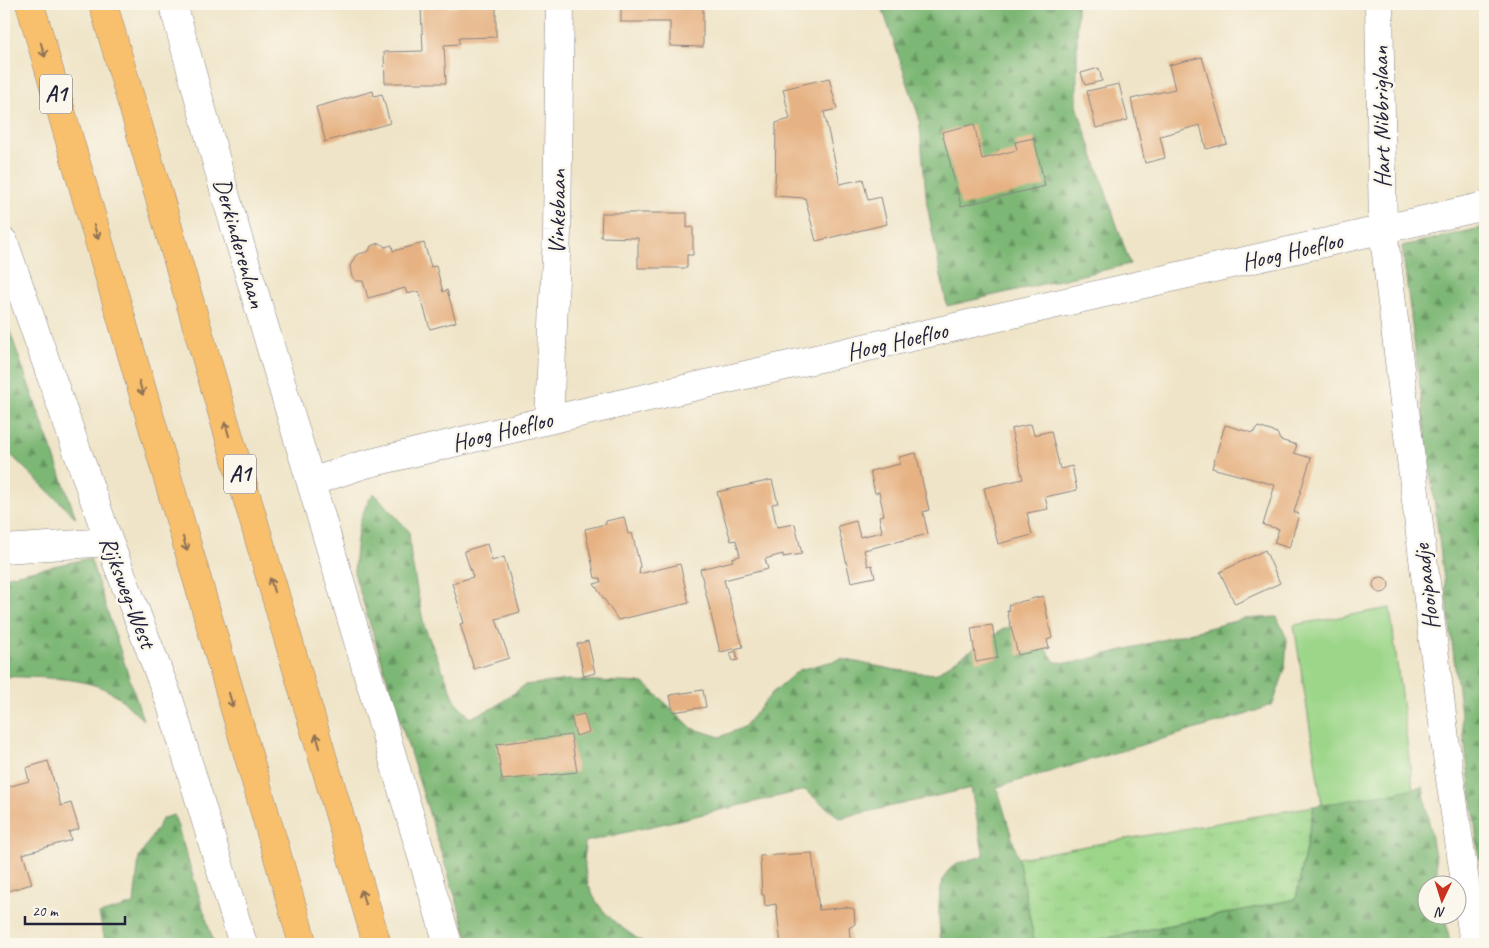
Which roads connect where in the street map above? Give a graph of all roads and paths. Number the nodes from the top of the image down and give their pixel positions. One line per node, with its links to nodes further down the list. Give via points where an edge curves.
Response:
1 (30, 4): 14 (highway, A1, one-way to 14)
2 (103, 4): 15 (highway, A1, one-way to 2)
3 (173, 4): 10 (street, Derkinderenlaan, via 226,197)
4 (560, 4): 9 (street, Vinkebaan, via 557,232)
5 (1379, 4): 7 (street, Hart Nibbriglaan)
6 (1485, 206): 7 (street, Hoog Hoefloo)
7 (1383, 230): 9 (street, Hoog Hoefloo); 17 (street, Hooipaadje, via 1449,772)
8 (4, 242): 11 (street, Rijksweg-West)
9 (549, 420): 10 (street, Hoog Hoefloo, via 362,465)
10 (311, 482): 16 (street)
11 (109, 542): 12 (street); 13 (street, Rijksweg-West, via 170,702)
12 (4, 550)
13 (244, 944)
14 (303, 944)
15 (377, 944)
16 (448, 944)
17 (1474, 944)

